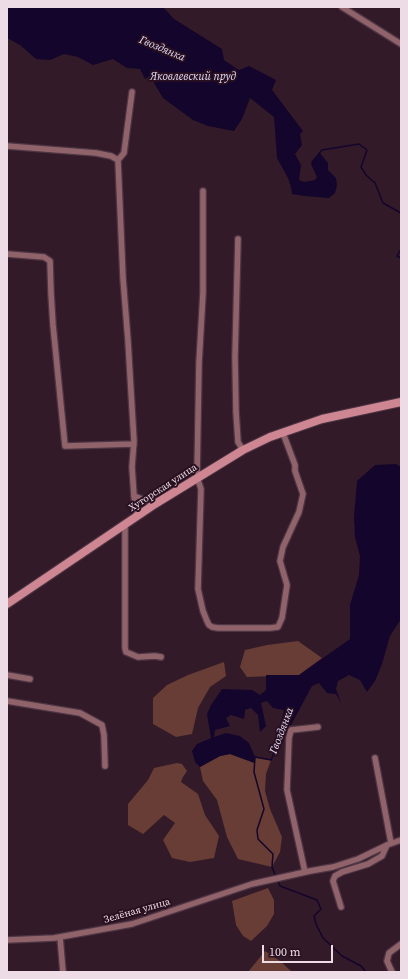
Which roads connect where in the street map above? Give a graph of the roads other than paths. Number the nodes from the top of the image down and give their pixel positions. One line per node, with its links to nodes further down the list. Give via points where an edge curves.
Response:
1 (342, 7): 2 (street)
2 (401, 44)
3 (132, 92): 5 (street, via 124,153)
4 (7, 146): 5 (street, via 96,153)
5 (118, 160): 11 (street, via 122,278)
6 (203, 191): 13 (street, via 203,293)
7 (238, 239): 12 (street, via 236,412 238,442)
8 (7, 254): 11 (street, via 50,261 50,293 65,446)
9 (401, 402): 10 (main road, Хуторская улица, via 322,419)
10 (283, 433): 12 (main road, Хуторская улица); 13 (street, via 303,494 299,512 283,547 280,561 287,585 282,618 278,627 218,628 209,625 198,590 201,490)
11 (134, 444): 14 (street)
12 (243, 450): 13 (main road, Хуторская улица)
13 (197, 477): 15 (main road, Хуторская улица)
14 (134, 496): 15 (street); 16 (street)
15 (155, 504): 16 (main road, Хуторская улица)
16 (137, 517): 17 (main road, Хуторская улица)
17 (125, 525): 18 (main road, Хуторская улица); 19 (street, via 126,652 138,657)
18 (7, 604)
19 (161, 657)
20 (7, 675): 21 (street)
21 (30, 679)
22 (7, 702): 25 (street, via 80,713 102,725)
23 (318, 727): 28 (street, via 291,730 289,738 287,790)
24 (375, 758): 27 (street)
25 (105, 766)
26 (401, 840): 27 (street, Зелёная улица)
27 (389, 844): 28 (street, Зелёная улица, via 358,860); 29 (street, via 382,856 335,876 332,881)
28 (305, 872): 30 (street, Зелёная улица, via 234,890 132,924)
29 (341, 907)
30 (60, 937): 31 (street, Зелёная улица); 33 (street)
31 (7, 940)
32 (401, 944): 34 (street, via 389,953 387,961)
33 (63, 972)
34 (392, 972)

